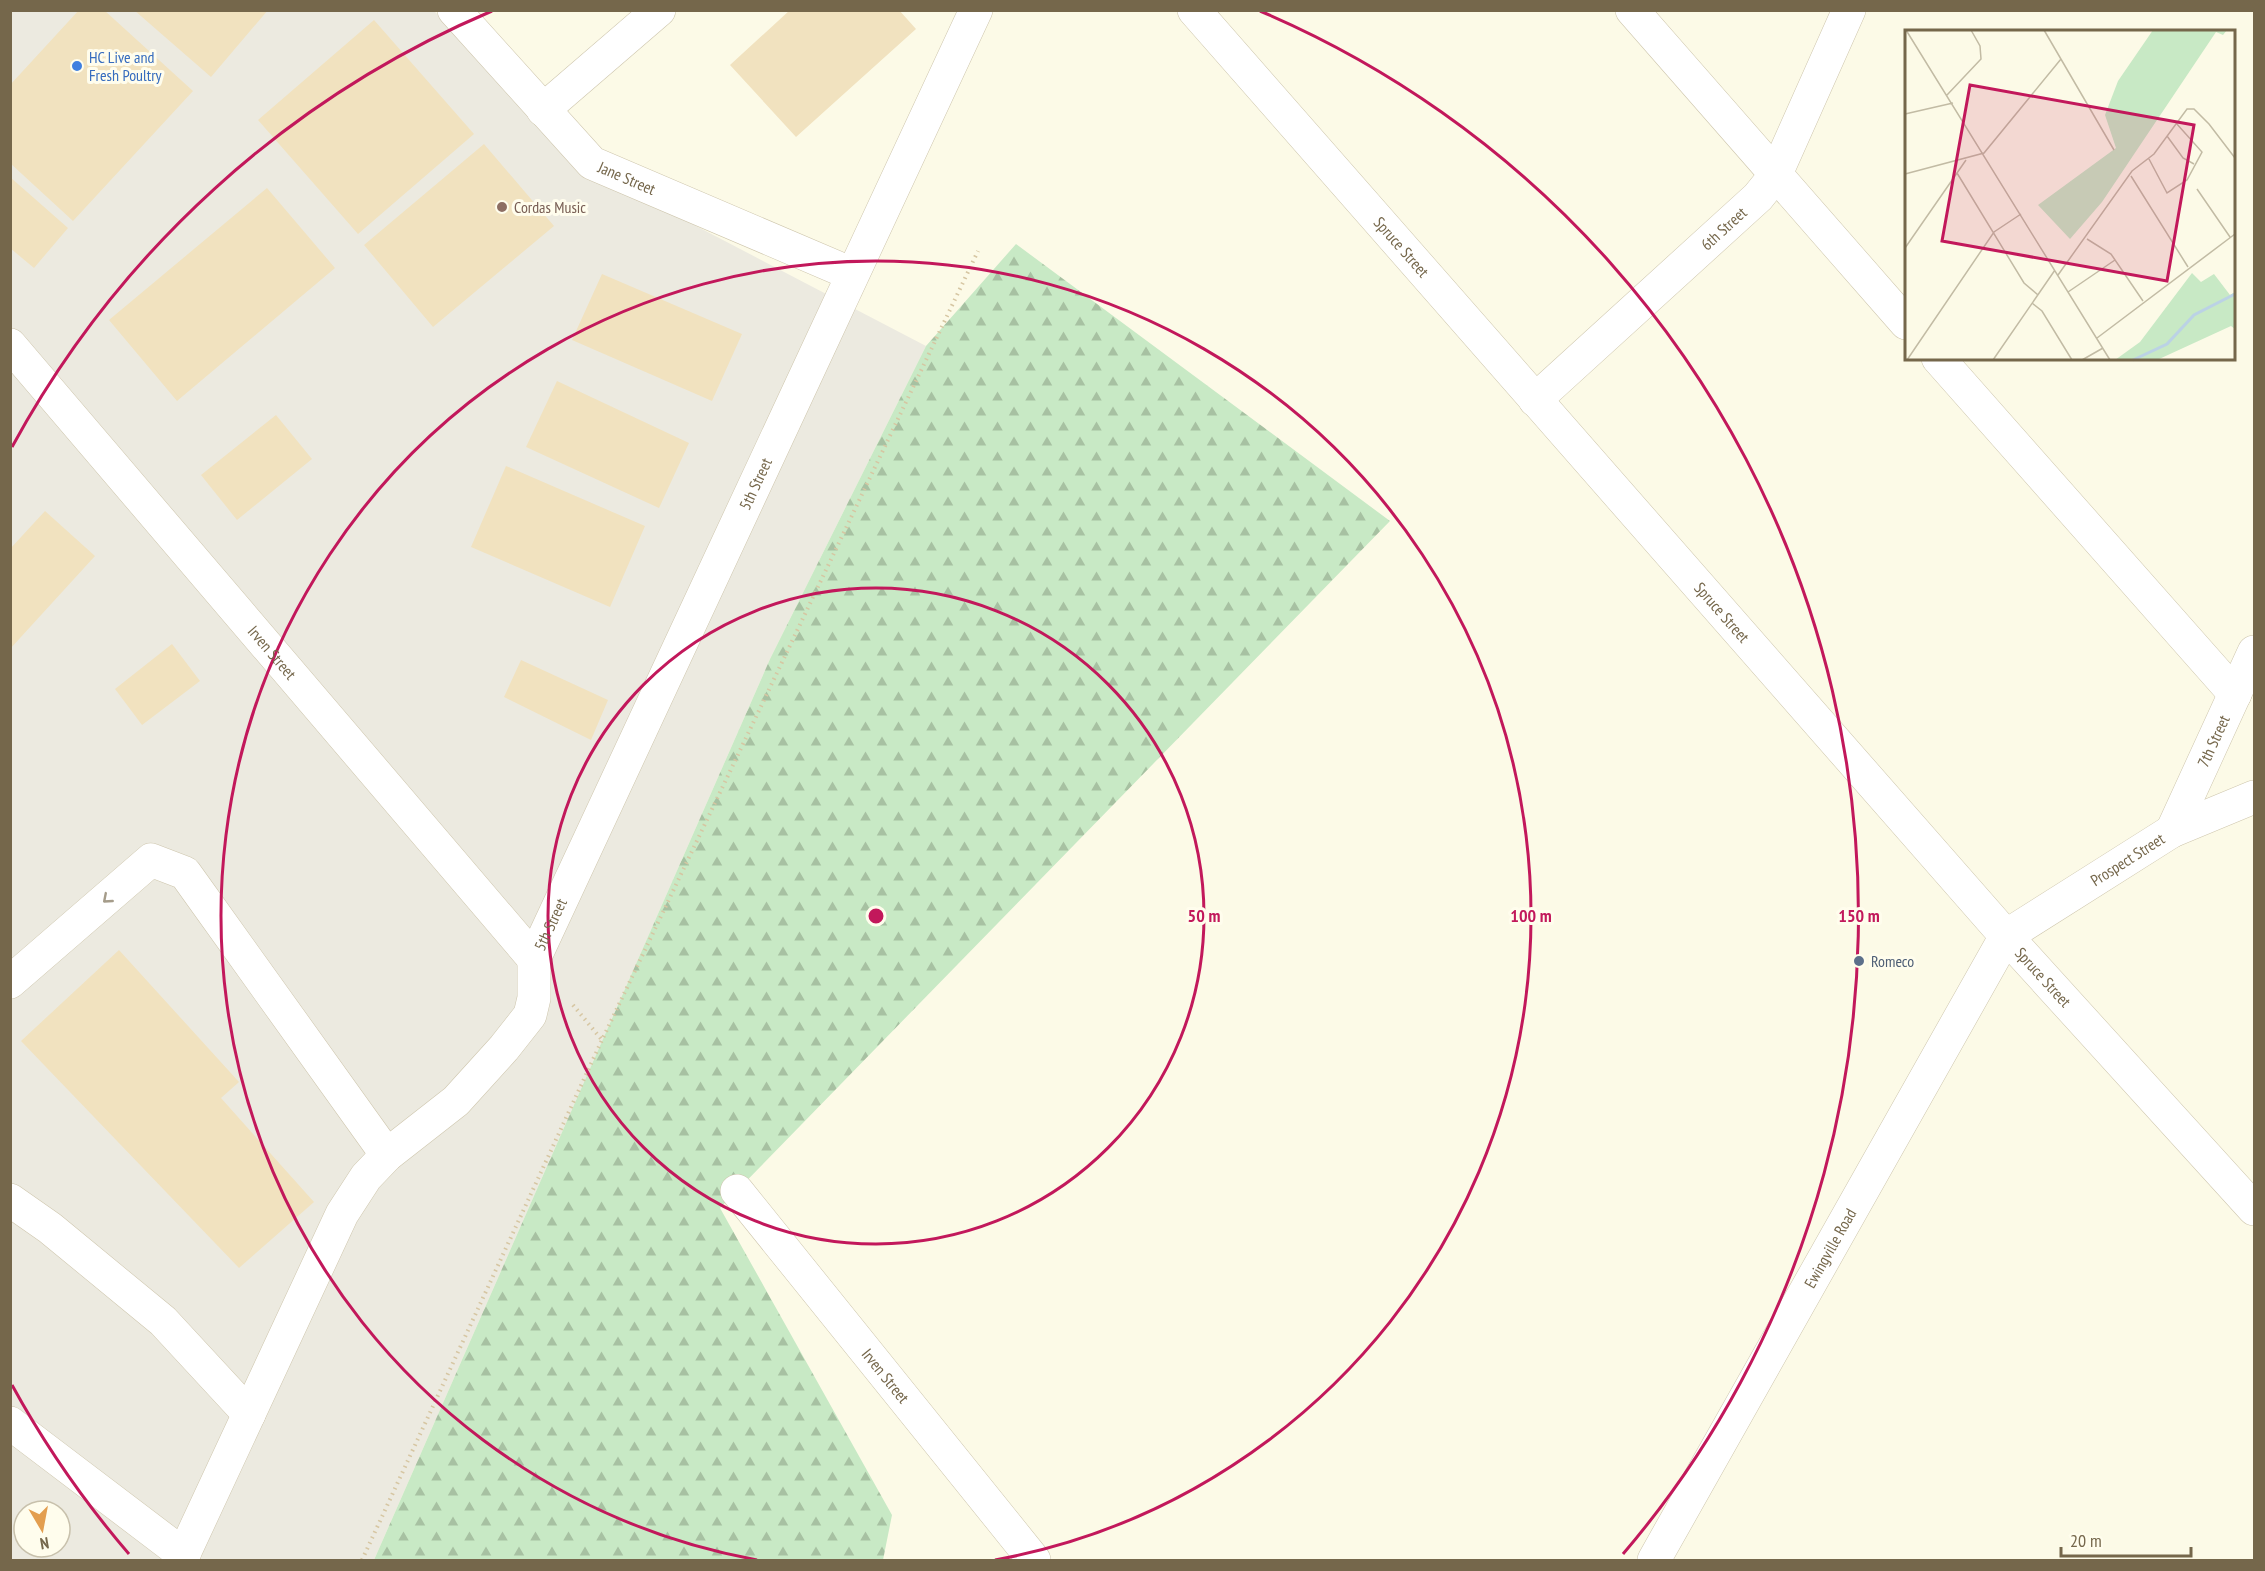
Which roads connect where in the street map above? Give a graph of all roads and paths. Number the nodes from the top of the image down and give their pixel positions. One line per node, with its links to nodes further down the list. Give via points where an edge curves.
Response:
1 (454, 10): 7 (street, Jane Street)
2 (659, 10): 7 (street)
3 (976, 10): 10 (street, 5th Street)
4 (1194, 10): 14 (street, Spruce Street)
5 (1632, 10): 8 (street)
6 (1849, 10): 8 (street, 6th Street)
7 (543, 110): 10 (street, Jane Street, via 591,163)
8 (1775, 176): 11 (street); 14 (street, 6th Street, via 1758,197)
9 (978, 251): 29 (path, via 602,1040)
10 (852, 274): 20 (street, 5th Street)
11 (1905, 322)
12 (10, 345): 20 (street, Irven Street)
13 (1940, 360): 16 (street)
14 (1535, 400): 19 (street, Spruce Street)
15 (2254, 652): 16 (street, 7th Street)
16 (2235, 694): 18 (street, 7th Street)
17 (2254, 797): 18 (street, Prospect Street)
18 (2172, 831): 19 (street, Prospect Street)
19 (2006, 936): 25 (street, Spruce Street); 31 (street, Ewingville Road)
20 (534, 959): 22 (street, via 531,1015 456,1101)
21 (10, 982): 22 (street, one-way to 21, via 184,873 151,860)
22 (387, 1155): 26 (street, via 366,1177 342,1214)
23 (736, 1191): 30 (street, Irven Street)
24 (10, 1200): 26 (street, via 50,1227 163,1321)
25 (2254, 1209)
26 (249, 1414): 28 (street)
27 (10, 1423): 28 (street)
28 (183, 1558)
29 (362, 1560)
30 (1034, 1560)
31 (1654, 1560)

